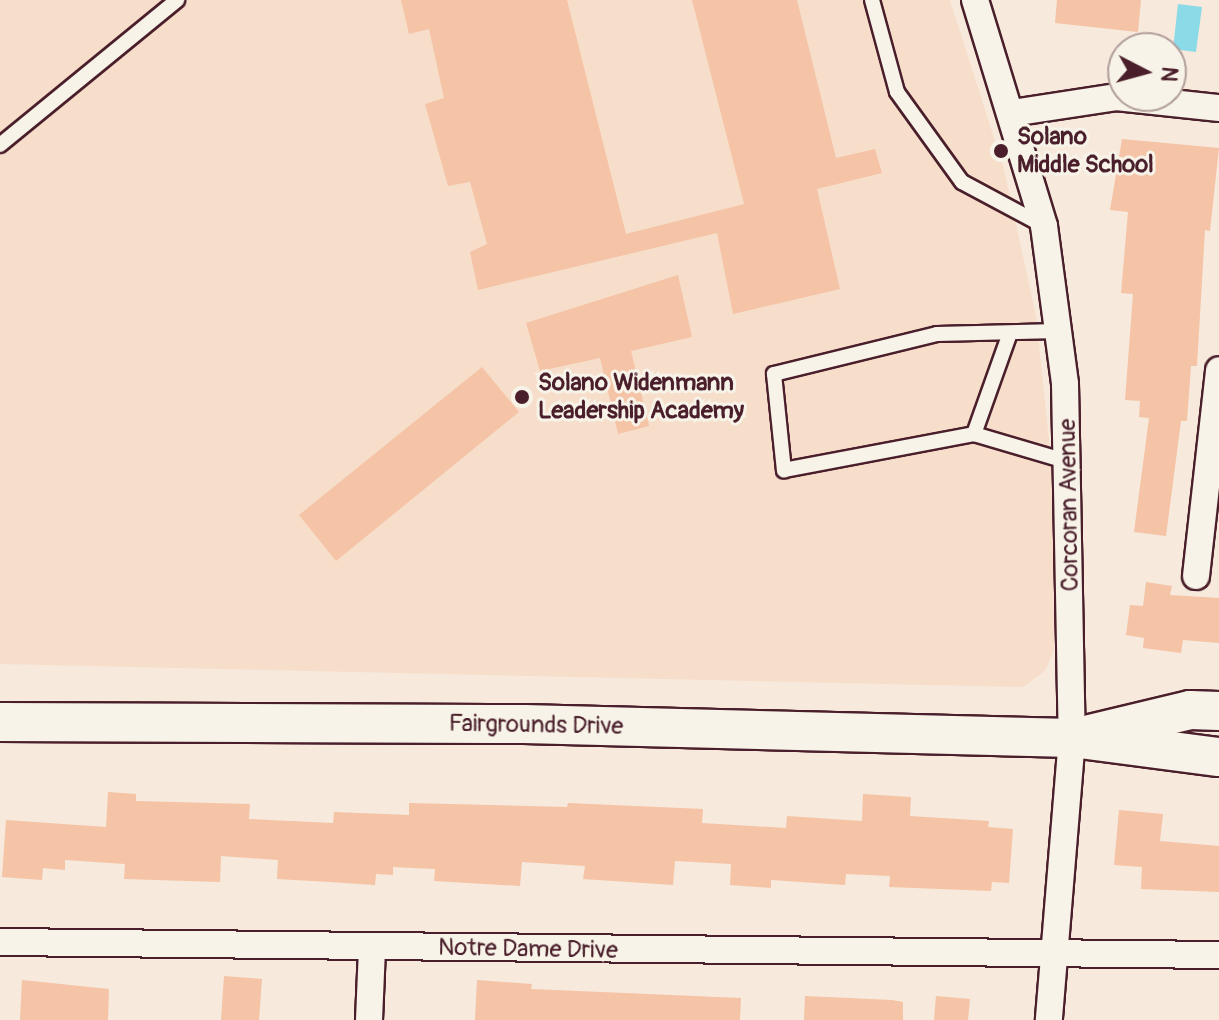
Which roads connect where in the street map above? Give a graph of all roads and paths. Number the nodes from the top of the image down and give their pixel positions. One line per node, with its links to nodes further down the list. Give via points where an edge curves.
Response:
1 (177, 0): 6 (lane)
2 (872, 0): 7 (lane, via 897,92 962,182)
3 (975, 0): 5 (street, Corcoran Avenue)
4 (1219, 108): 5 (street, via 1116,97)
5 (1012, 113): 7 (street, Corcoran Avenue)
6 (0, 145)
7 (1044, 226): 8 (street, Corcoran Avenue)
8 (1058, 331): 9 (lane); 12 (street, Corcoran Avenue)
9 (1010, 333): 11 (lane); 11 (lane, via 937,334 774,374 784,470)
10 (1219, 370): 13 (street)
11 (974, 434): 12 (lane)
12 (1069, 462): 16 (street, Corcoran Avenue)
13 (1196, 576)
14 (1204, 711): 16 (main road, Fairgrounds Drive)
15 (0, 722): 16 (main road, Fairgrounds Drive, via 524,724)
16 (1072, 738): 17 (main road, Fairgrounds Drive); 20 (street, Corcoran Avenue)
17 (1205, 757)
18 (0, 942): 19 (street, Notre Dame Drive)
19 (372, 947): 20 (street, Notre Dame Drive); 22 (street)
20 (1055, 955): 21 (street, Notre Dame Drive); 23 (street, Corcoran Avenue)
21 (1219, 955)
22 (369, 1020)
23 (1049, 1020)

